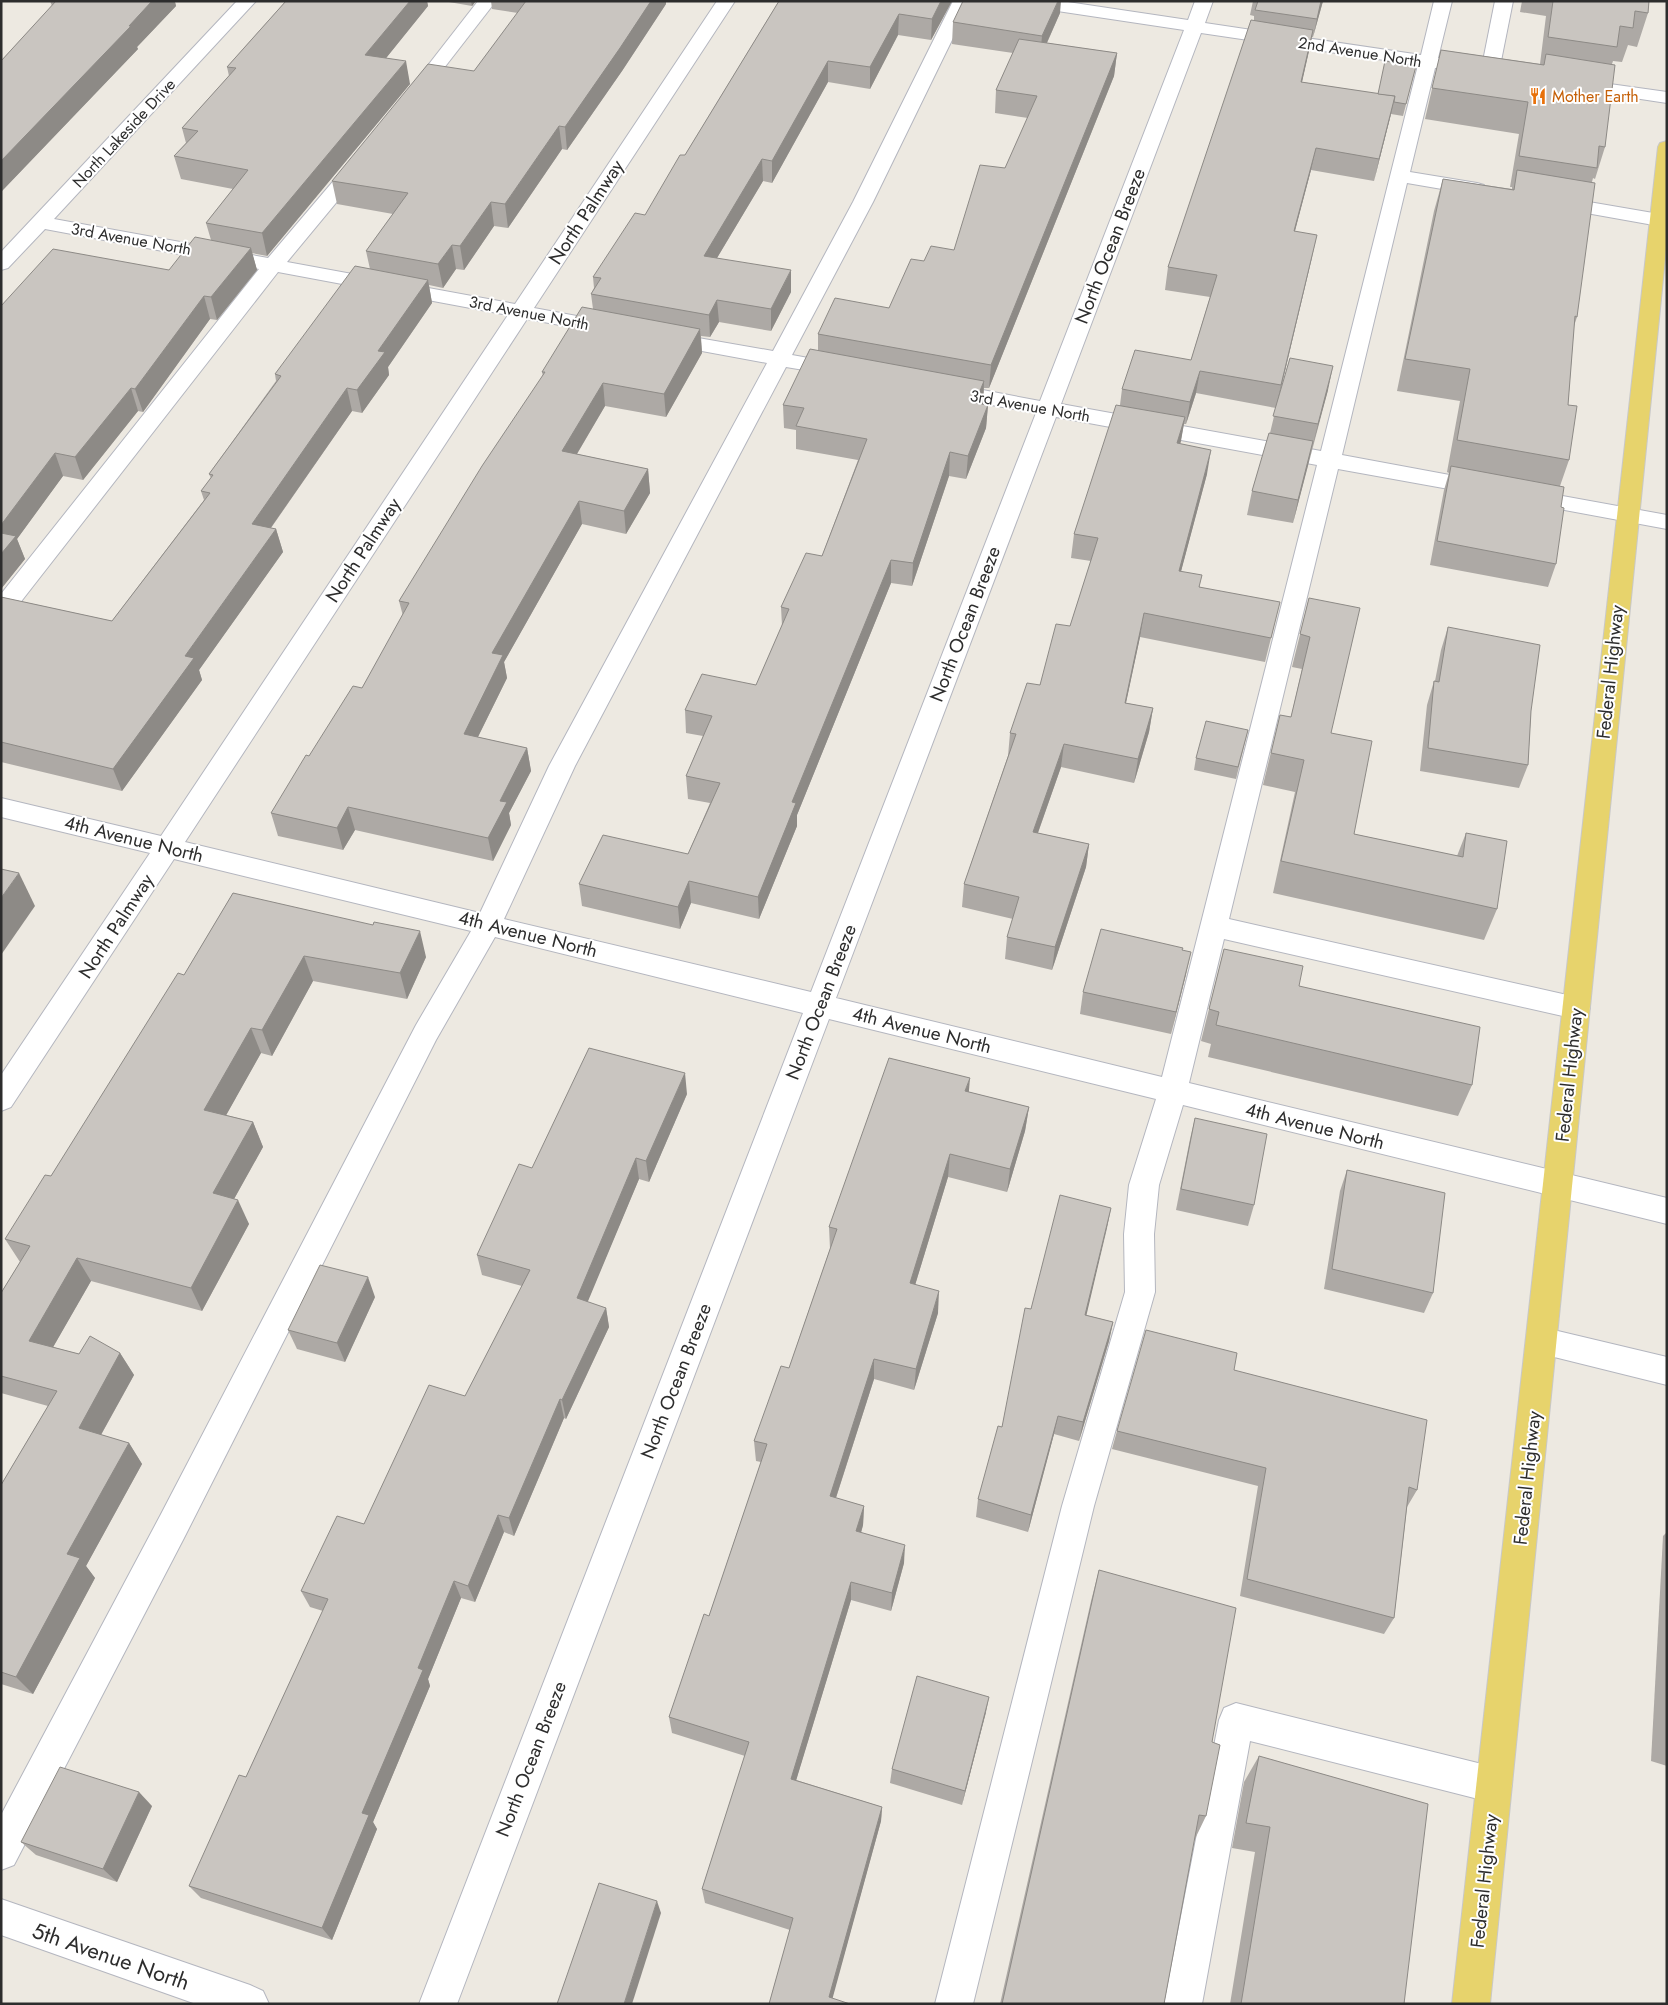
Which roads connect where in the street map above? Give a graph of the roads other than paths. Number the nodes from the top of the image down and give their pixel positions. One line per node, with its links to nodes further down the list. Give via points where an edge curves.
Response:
1 (247, 1): 22 (street, North Lakeside Drive)
2 (487, 1): 15 (street)
3 (726, 1): 25 (street, North Palmway)
4 (962, 1): 26 (street, via 863,202)
5 (1024, 1): 9 (street, 2nd Avenue North)
6 (1204, 1): 9 (street, North Ocean Breeze)
7 (1443, 1): 10 (street)
8 (1504, 1): 11 (street)
9 (1194, 27): 10 (street, 2nd Avenue North); 29 (street, North Ocean Breeze)
10 (1426, 62): 11 (street, 2nd Avenue North); 18 (street)
11 (1490, 71): 12 (street, 2nd Avenue North)
12 (1509, 74)
13 (1557, 81): 14 (street)
14 (1667, 98)
15 (403, 110)
16 (372, 147): 24 (street)
17 (1667, 147): 21 (main road, Federal Highway)
18 (1398, 176): 19 (street); 30 (street)
19 (1494, 192)
20 (1532, 199): 21 (street)
21 (1659, 220): 31 (main road, Federal Highway)
22 (40, 222): 23 (street, North Lakeside Drive); 24 (street, 3rd Avenue North)
23 (1, 264)
24 (273, 265): 25 (street, 3rd Avenue North); 33 (street)
25 (521, 311): 26 (street, 3rd Avenue North); 35 (street, North Palmway)
26 (780, 359): 27 (street, 3rd Avenue North); 36 (street, via 562,766)
27 (858, 374)
28 (927, 386): 29 (street, 3rd Avenue North)
29 (1047, 409): 30 (street, 3rd Avenue North); 38 (street, North Ocean Breeze)
30 (1329, 460): 31 (street, 3rd Avenue North); 37 (street)
31 (1625, 515): 32 (street, 3rd Avenue North); 39 (main road, Federal Highway)
32 (1667, 522)
33 (1, 611)
34 (1, 807): 35 (street, 4th Avenue North)
35 (168, 847): 36 (street, 4th Avenue North); 41 (street, North Palmway)
36 (488, 925): 38 (street, 4th Avenue North); 47 (street, via 426,1033)
37 (1214, 926): 39 (street); 40 (street)
38 (820, 1004): 40 (street, 4th Avenue North); 50 (street, North Ocean Breeze)
39 (1576, 1008): 42 (main road, Federal Highway)
40 (1173, 1091): 42 (street, 4th Avenue North); 51 (street, via 1144,1185 1139,1234 1140,1292 1078,1506)
41 (1, 1099)
42 (1558, 1186): 43 (street, 4th Avenue North); 44 (main road, Federal Highway)
43 (1667, 1211)
44 (1541, 1341): 45 (street); 46 (main road, Federal Highway)
45 (1667, 1371)
46 (1494, 1785): 52 (street, via 1236,1720); 53 (main road, Federal Highway)
47 (1, 1852)
48 (1, 1917): 49 (street, 5th Avenue North)
49 (250, 2004)
50 (438, 2004)
51 (954, 2004)
52 (1183, 2004)
53 (1471, 2004)

